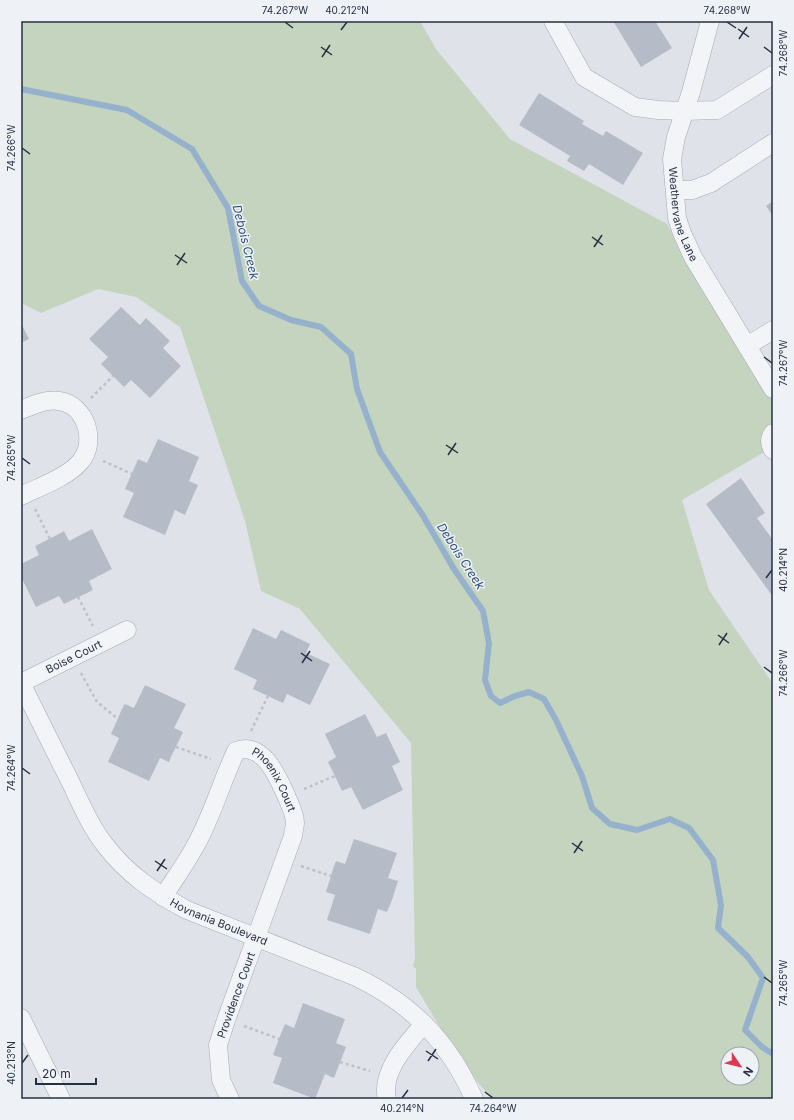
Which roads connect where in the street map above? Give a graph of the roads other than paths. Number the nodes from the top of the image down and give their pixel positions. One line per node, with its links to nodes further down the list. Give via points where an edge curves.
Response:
1 (553, 21): 4 (street, via 584,77 635,107)
2 (710, 21): 4 (street, Weathervane Lane)
3 (773, 75): 4 (street, via 717,110)
4 (684, 111): 6 (street, Weathervane Lane, via 672,159)
5 (773, 143): 6 (street, via 710,183 692,190)
6 (674, 190): 8 (street, Weathervane Lane, via 677,218 682,234 693,257)
7 (773, 330): 8 (street)
8 (747, 346): 9 (street, Weathervane Lane)
9 (773, 389)
10 (21, 410): 13 (street, via 48,401 69,404 78,411 89,432 86,454 74,468)
11 (773, 433): 12 (street, via 770,438)
12 (773, 450)
13 (21, 496)
14 (127, 630): 15 (street, Boise Court)
15 (21, 683): 16 (street, Hovnania Boulevard, via 104,844 143,883)
16 (163, 897): 17 (street, Hovnania Boulevard, via 187,910); 17 (street, Phoenix Court, via 200,838 236,751 252,750 265,758 276,772 292,807 295,823 293,836)
17 (256, 938): 19 (street, Hovnania Boulevard, via 375,986); 21 (street, Providence Court, via 218,1045 221,1080)
18 (21, 1018): 20 (street)
19 (424, 1024): 22 (street, via 400,1052 388,1076); 23 (street, Hovnania Boulevard, via 454,1060)
20 (61, 1099)
21 (230, 1099)
22 (387, 1099)
23 (474, 1099)

